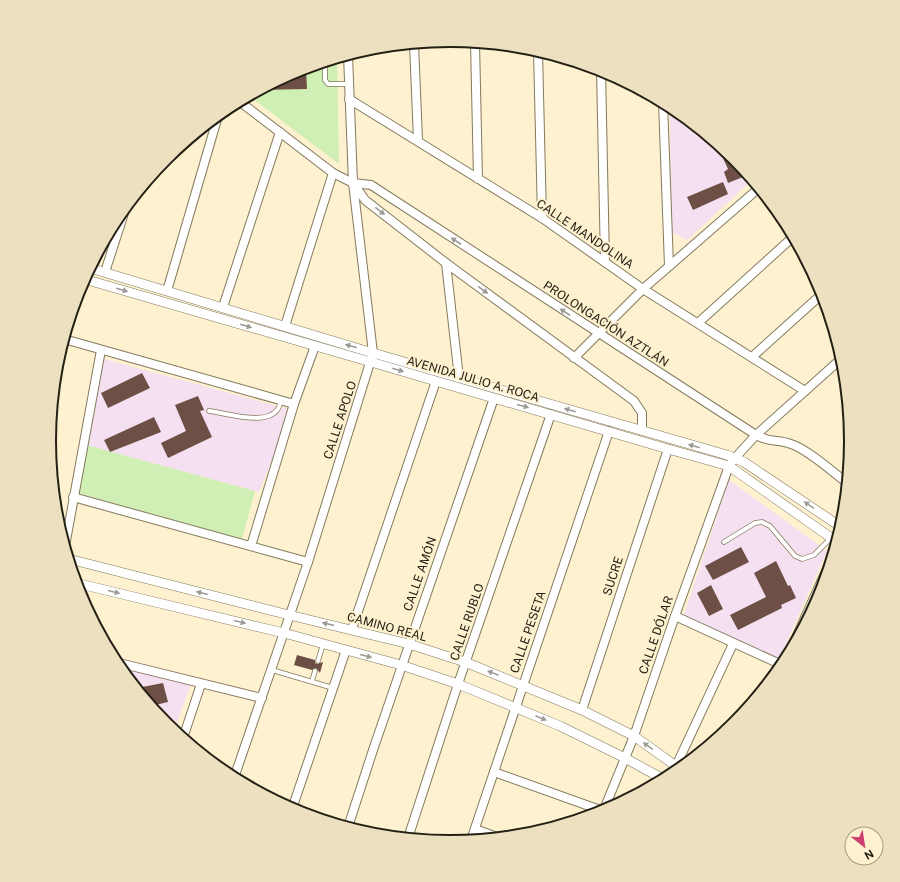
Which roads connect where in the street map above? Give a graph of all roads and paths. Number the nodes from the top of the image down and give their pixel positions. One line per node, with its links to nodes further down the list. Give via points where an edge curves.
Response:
1 (475, 48): 15 (street)
2 (414, 49): 13 (street)
3 (538, 57): 18 (street)
4 (348, 60): 7 (street, CALLE APOLO)
5 (325, 67): 7 (lane, via 325,80 328,84)
6 (601, 77): 21 (street)
7 (349, 84): 8 (street, CALLE APOLO)
8 (349, 99): 13 (street, CALLE MANDOLINA); 16 (street, CALLE APOLO)
9 (244, 105): 12 (street, PROLONGACIÓN AZTLÁN)
10 (663, 110): 23 (street)
11 (216, 124): 28 (street)
12 (280, 132): 14 (street, PROLONGACIÓN AZTLÁN); 30 (street)
13 (418, 140): 15 (street, CALLE MANDOLINA)
14 (333, 173): 16 (street, PROLONGACIÓN AZTLÁN); 32 (street)
15 (478, 179): 18 (street, CALLE MANDOLINA)
16 (353, 183): 22 (street, PROLONGACIÓN AZTLÁN, one-way to 22, via 365,200); 33 (street, PROLONGACIÓN AZTLÁN, one-way to 16, via 371,185); 37 (street, CALLE APOLO)
17 (755, 192): 23 (street)
18 (542, 218): 21 (street, CALLE MANDOLINA)
19 (120, 225): 25 (street)
20 (789, 241): 31 (street)
21 (605, 262): 27 (street, CALLE MANDOLINA)
22 (446, 263): 39 (street, PROLONGACIÓN AZTLÁN, one-way to 39); 41 (street)
23 (670, 266): 27 (street)
24 (96, 270): 25 (street, AVENIDA JULIO A. ROCA)
25 (105, 272): 28 (street, AVENIDA JULIO A. ROCA)
26 (90, 281): 35 (street, AVENIDA JULIO A. ROCA, one-way to 35)
27 (643, 289): 31 (street, CALLE MANDOLINA); 33 (street)
28 (167, 291): 30 (street, AVENIDA JULIO A. ROCA)
29 (817, 298): 38 (street)
30 (223, 307): 32 (street, AVENIDA JULIO A. ROCA)
31 (698, 323): 38 (street, CALLE MANDOLINA)
32 (285, 326): 37 (street, AVENIDA JULIO A. ROCA, one-way to 32)
33 (598, 333): 39 (street); 51 (street, PROLONGACIÓN AZTLÁN)
34 (69, 341): 36 (street)
35 (315, 346): 37 (street, AVENIDA JULIO A. ROCA); 46 (street)
36 (101, 350): 45 (street); 56 (street)
37 (372, 357): 41 (street, AVENIDA JULIO A. ROCA); 42 (street, AVENIDA JULIO A. ROCA, one-way to 42); 64 (street, CALLE APOLO)
38 (752, 357): 43 (street, CALLE MANDOLINA)
39 (574, 358): 49 (street, PROLONGACIÓN AZTLÁN, via 634,401 642,414)
40 (836, 363): 43 (street, CALLE DÓLAR)
41 (459, 378): 49 (street, AVENIDA JULIO A. ROCA, one-way to 41)
42 (436, 381): 44 (street, AVENIDA JULIO A. ROCA); 68 (street)
43 (805, 391): 51 (street, CALLE DÓLAR)
44 (494, 398): 48 (street, AVENIDA JULIO A. ROCA, one-way to 48); 71 (street, CALLE AMÓN)
45 (281, 401): 46 (street); 47 (lane, via 278,410 270,416 257,419)
46 (294, 404): 62 (street)
47 (209, 411)
48 (551, 414): 50 (street, AVENIDA JULIO A. ROCA); 75 (street, CALLE RUBLO)
49 (642, 430): 53 (street, AVENIDA JULIO A. ROCA, one-way to 49)
50 (609, 431): 52 (street, AVENIDA JULIO A. ROCA); 84 (street, CALLE PESETA)
51 (756, 435): 53 (street, CALLE DÓLAR); 55 (street, PROLONGACIÓN AZTLÁN, via 764,440 792,444)
52 (668, 449): 54 (street, AVENIDA JULIO A. ROCA); 88 (street, SUCRE)
53 (735, 458): 54 (street, CALLE DÓLAR); 57 (street, AVENIDA JULIO A. ROCA, one-way to 53)
54 (729, 466): 59 (street, AVENIDA JULIO A. ROCA); 67 (street, CALLE DÓLAR)
55 (842, 479)
56 (74, 497): 58 (street); 62 (street)
57 (835, 523)
58 (67, 534)
59 (832, 539)
60 (724, 542): 61 (lane, via 755,523 762,522 770,526 795,556 802,559 814,555)
61 (831, 542)
62 (251, 546): 64 (street)
63 (75, 560): 66 (street, CAMINO REAL, one-way to 63)
64 (308, 562): 66 (street, CALLE APOLO)
65 (83, 585): 69 (street, one-way to 69)
66 (289, 615): 68 (street, CAMINO REAL, one-way to 66); 69 (street, CALLE APOLO)
67 (675, 616): 72 (street); 90 (street, CALLE DÓLAR)
68 (352, 629): 71 (street, CAMINO REAL)
69 (284, 633): 70 (street); 79 (street, CALLE APOLO)
70 (323, 644): 73 (street); 74 (lane)
71 (409, 644): 75 (street, CAMINO REAL); 78 (street, CALLE AMÓN)
72 (733, 644): 76 (street); 92 (street)
73 (346, 650): 78 (street, one-way to 78); 85 (street)
74 (318, 661)
75 (465, 662): 83 (street, CALLE RUBLO); 84 (street, CAMINO REAL, one-way to 75)
76 (776, 663)
77 (125, 665): 82 (street)
78 (401, 665): 83 (street); 100 (street, CALLE AMÓN)
79 (272, 670): 81 (lane); 86 (street, CALLE APOLO)
80 (315, 671): 81 (lane)
81 (312, 682): 85 (lane)
82 (201, 684): 86 (street); 89 (street)
83 (458, 684): 87 (street); 102 (street, CALLE RUBLO)
84 (523, 685): 87 (street, CALLE PESETA); 88 (street, CAMINO REAL)
85 (333, 688): 98 (street)
86 (262, 698): 94 (street, CALLE APOLO)
87 (515, 707): 91 (street, one-way to 91); 95 (street, CALLE PESETA)
88 (582, 710): 90 (street, CAMINO REAL)
89 (185, 732)
90 (634, 736): 91 (street, CALLE DÓLAR); 93 (street, CAMINO REAL, one-way to 90)
91 (625, 758): 96 (street); 97 (street, CALLE DÓLAR)
92 (681, 760)
93 (675, 765)
94 (236, 772)
95 (494, 772): 99 (street); 101 (street, CALLE PESETA)
96 (658, 776)
97 (607, 802)
98 (294, 803)
99 (594, 808)
100 (350, 822)
101 (475, 829): 103 (street); 104 (street, CALLE PESETA)
102 (410, 833)
103 (486, 833)
104 (473, 834)

